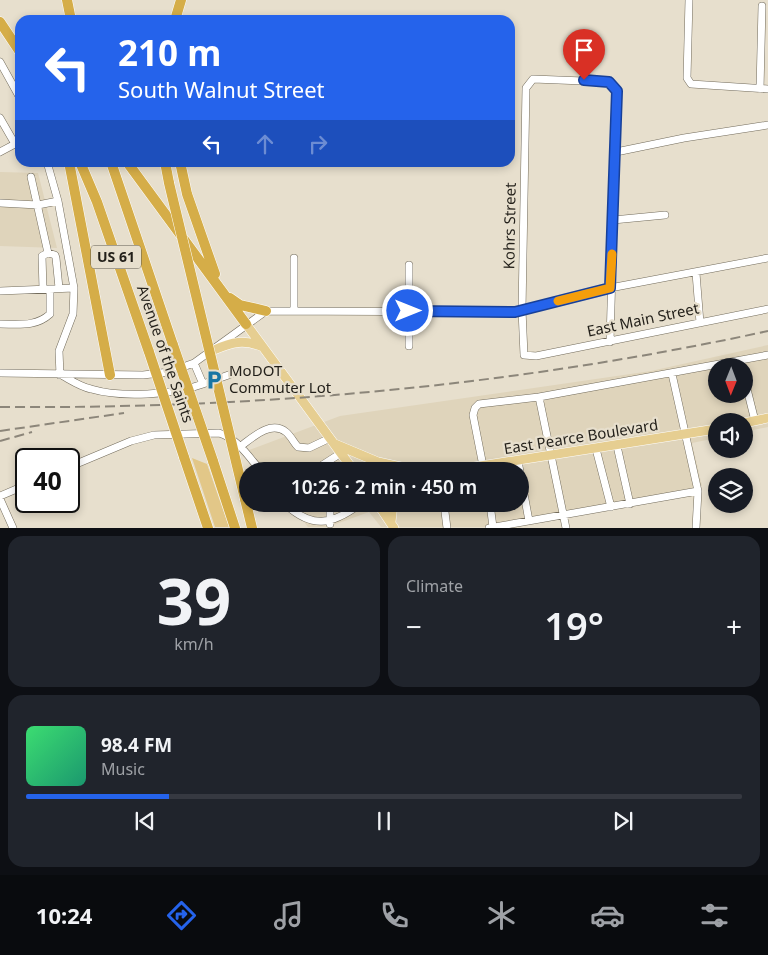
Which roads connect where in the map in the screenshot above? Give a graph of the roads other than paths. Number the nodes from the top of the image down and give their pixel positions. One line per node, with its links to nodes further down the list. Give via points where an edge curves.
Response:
1 (67, 0): 5 (highway)
2 (181, 0): 6 (highway)
3 (688, 0): 11 (street, via 687,78 691,84)
4 (764, 4): 11 (street)
5 (70, 15)
6 (176, 15)
7 (0, 22): 8 (highway)
8 (15, 44)
9 (0, 62): 10 (street)
10 (15, 89)
11 (760, 89): 12 (street)
12 (768, 89)
13 (0, 118): 15 (street)
14 (768, 126): 18 (street)
15 (15, 140)
16 (15, 144): 17 (street)
17 (0, 152)
18 (616, 152): 31 (street); 47 (street, Kohrs Street, via 615,86 609,82 533,79 526,88)
19 (48, 167): 27 (street)
20 (71, 167): 64 (highway)
21 (82, 167): 106 (highway, Avenue of the Saints / US 61, bridge, via 97,202)
22 (113, 167): 107 (highway, Avenue of the Saints / US 61, bridge)
23 (131, 167): 37 (highway)
24 (167, 167): 108 (highway, bridge)
25 (181, 167): 37 (highway, via 192,210)
26 (31, 177): 29 (street)
27 (58, 201): 29 (street); 39 (street)
28 (0, 203): 29 (street)
29 (38, 205): 32 (street)
30 (665, 215): 31 (street)
31 (614, 220): 40 (street)
32 (48, 252): 38 (street, via 56,258); 41 (street, via 42,256)
33 (294, 258): 46 (street)
34 (768, 258): 36 (street)
35 (409, 265): 49 (street)
36 (696, 273): 40 (street); 50 (street)
37 (218, 284): 43 (highway)
38 (59, 288): 39 (street); 41 (street)
39 (74, 288): 66 (street, via 73,314 59,351)
40 (610, 288): 47 (street); 53 (street)
41 (47, 289): 42 (street); 51 (street, via 50,314 44,320 34,324)
42 (0, 291)
43 (227, 297): 48 (highway); 52 (highway)
44 (768, 302): 45 (street)
45 (768, 309): 50 (street, East Main Street)
46 (294, 310): 48 (street); 49 (street)
47 (522, 310): 49 (street); 57 (street, Kohrs Street)
48 (266, 311): 52 (street)
49 (408, 311): 54 (street)
50 (700, 323): 53 (street, East Main Street)
51 (0, 324)
52 (246, 324): 55 (main road); 56 (street)
53 (610, 342): 57 (street, East Main Street, via 536,356)
54 (409, 346)
55 (263, 348): 56 (main road, via 239,341); 74 (main road)
56 (214, 350): 60 (street)
57 (524, 354)
58 (768, 355): 59 (street)
59 (753, 360)
60 (194, 363): 64 (street, via 170,372); 67 (street)
61 (708, 369): 65 (street)
62 (237, 372): 67 (street)
63 (0, 373): 66 (street)
64 (110, 374): 66 (street)
65 (672, 374): 68 (street); 73 (street)
66 (60, 375): 67 (street, via 89,389 110,394 183,391)
67 (203, 384)
68 (539, 397): 79 (street); 86 (street, via 479,404 475,408 473,415)
69 (751, 403): 71 (street)
70 (768, 418): 71 (main road)
71 (755, 420)
72 (708, 431): 73 (main road, East Pearce Boulevard)
73 (685, 435): 76 (main road, East Pearce Boulevard); 89 (street)
74 (332, 441): 75 (street, via 298,448 288,433 275,428 260,431); 78 (main road); 85 (main road)
75 (241, 446): 81 (street, via 219,433 154,435); 82 (street)
76 (617, 446): 77 (main road, East Pearce Boulevard); 91 (street)
77 (596, 449): 79 (main road, East Pearce Boulevard); 92 (street)
78 (341, 453): 83 (street); 84 (main road)
79 (550, 456): 80 (main road, East Pearce Boulevard); 100 (street)
80 (518, 460): 87 (main road, East Pearce Boulevard); 101 (street)
81 (80, 462)
82 (253, 462)
83 (327, 462)
84 (348, 462)
85 (378, 462)
86 (483, 462)
87 (510, 462)
88 (15, 490): 90 (street)
89 (698, 491): 91 (street); 112 (street)
90 (0, 497): 105 (street)
91 (630, 504): 92 (street)
92 (611, 507): 100 (street)
93 (292, 512): 102 (street, via 309,524)
94 (330, 512): 102 (street)
95 (348, 512): 102 (street)
96 (384, 512): 103 (main road)
97 (393, 512): 103 (main road)
98 (445, 512): 109 (street)
99 (491, 512): 104 (street)
100 (564, 516): 101 (street); 111 (street)
101 (529, 521): 104 (street)
102 (330, 524)
103 (393, 525)
104 (493, 527): 110 (street)
105 (13, 528)
106 (208, 528)
107 (235, 528)
108 (252, 528)
109 (447, 528)
110 (490, 528)
111 (566, 528)
112 (696, 528)

